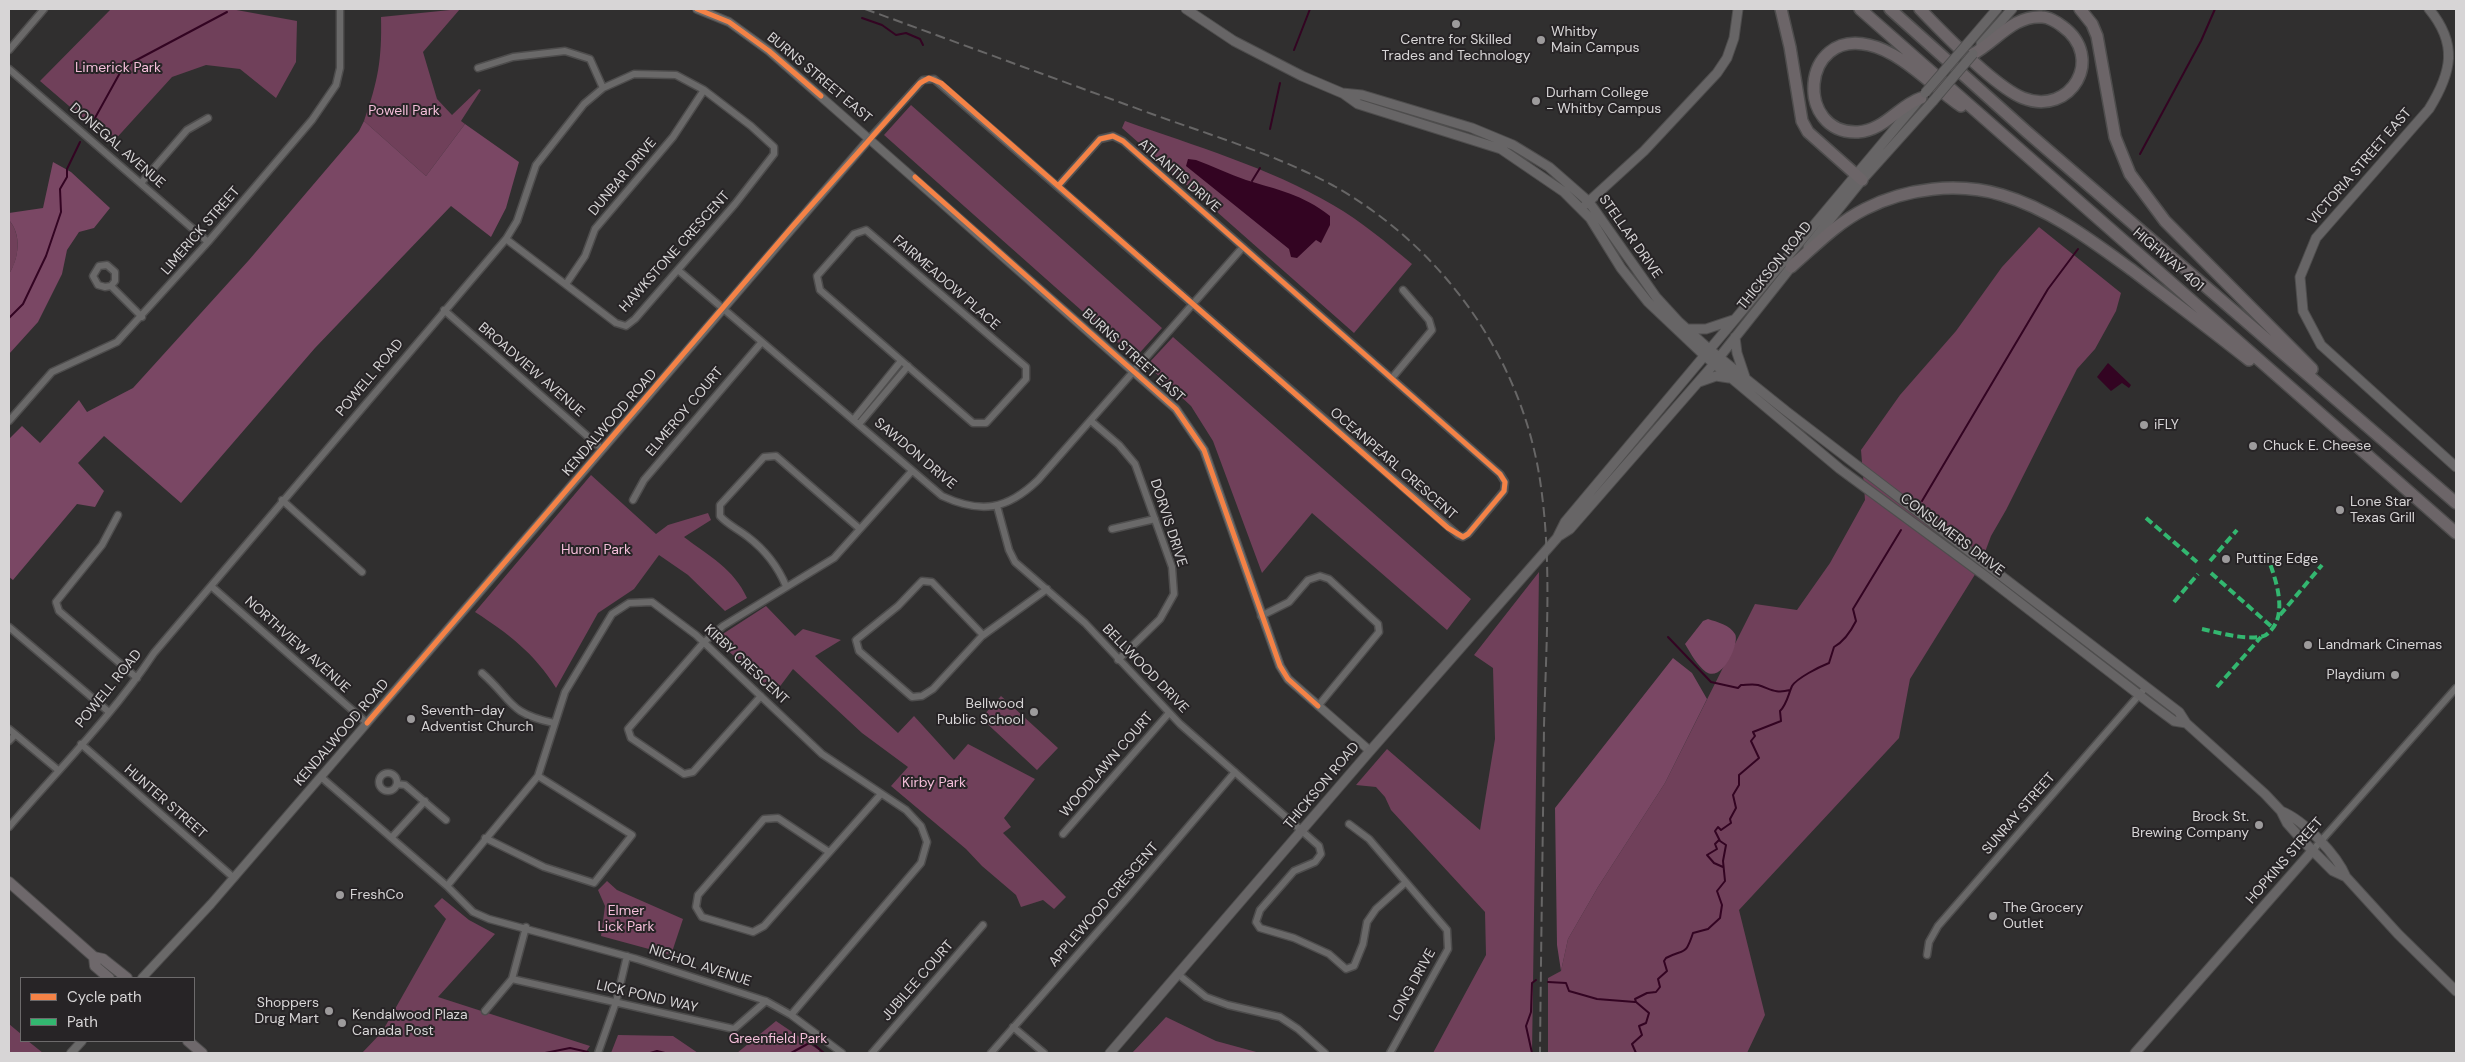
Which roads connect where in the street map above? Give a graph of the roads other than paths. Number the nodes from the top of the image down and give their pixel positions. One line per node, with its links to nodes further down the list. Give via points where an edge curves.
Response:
1 (44, 9): 14 (street)
2 (340, 9): 32 (street, LIMERICK STREET, via 340,68 336,85 312,120)
3 (697, 9): 24 (street, BURNS STREET EAST, via 729,22 769,51)
4 (1186, 9): 20 (main road, STELLAR DRIVE, via 1271,62)
5 (1738, 9): 29 (main road, via 1734,38 1717,73 1644,151)
6 (1780, 9): 26 (highway, via 1802,121 1808,132)
7 (1860, 9): 23 (highway, HIGHWAY 401)
8 (1891, 9): 61 (highway, HIGHWAY 401, via 2027,132)
9 (1920, 9): 15 (highway, via 1996,80 2024,99 2038,102 2069,92 2079,80 2082,70 2078,43 2068,30 2042,16 2023,20 2004,30)
10 (1997, 9): 21 (main road, THICKSON ROAD, bridge)
11 (2012, 9): 15 (main road, THICKSON ROAD)
12 (2080, 9): 61 (highway, via 2097,36 2115,137 2130,174 2148,201)
13 (2428, 9): 63 (main road, VICTORIA STREET EAST, via 2441,24 2448,44 2447,71 2440,91 2429,109 2316,238 2300,277 2302,312 2321,345)
14 (9, 50)
15 (1973, 54): 26 (main road, THICKSON ROAD, bridge, via 1933,101)
16 (478, 68): 18 (street, via 513,57 565,50 590,59)
17 (9, 69): 27 (street, DONEGAL AVENUE)
18 (603, 88): 19 (street, POWELL ROAD, via 634,74 676,75); 31 (street, POWELL ROAD, via 584,104 536,165 517,221)
19 (704, 90): 25 (street, POWELL ROAD); 36 (street, DUNBAR DRIVE, via 673,137 595,229 585,256)
20 (1342, 92): 29 (main road, STELLAR DRIVE, via 1472,128 1513,144 1549,167); 30 (main road, STELLAR DRIVE, via 1358,104 1501,149 1564,192)
21 (1923, 96): 23 (highway, via 1911,101 1885,123 1860,132 1849,131 1831,124 1818,108 1813,88 1815,72 1821,61 1837,49 1853,44 1870,45 1896,58 1959,105); 26 (main road, THICKSON ROAD)
22 (208, 118): 27 (street, via 187,130)
23 (1994, 126): 60 (highway, HIGHWAY 401)
24 (870, 138): 28 (street, via 920,83 932,78); 40 (street, KENDALWOOD ROAD); 52 (street, BURNS STREET EAST)
25 (774, 147): 35 (street, HAWKSTONE CRESCENT, via 774,154 735,204)
26 (1859, 177): 34 (main road, THICKSON ROAD); 43 (main road, THICKSON ROAD)
27 (141, 183): 32 (street, DONEGAL AVENUE)
28 (1058, 186): 33 (street, ATLANTIS DRIVE, via 1100,139 1113,136 1123,141); 39 (street)
29 (1589, 202): 30 (main road); 44 (main road, STELLAR DRIVE, via 1656,297)
30 (1580, 209): 46 (main road, STELLAR DRIVE, via 1590,218 1648,302)
31 (506, 239): 36 (street, HAWKSTONE CRESCENT); 41 (street, POWELL ROAD)
32 (208, 242): 42 (street, LIMERICK STREET)
33 (1243, 247): 39 (street, SAWDON DRIVE); 53 (street, OCEANPEARL CRESCENT)
34 (1791, 267): 45 (main road, THICKSON ROAD); 60 (highway, via 1843,222 1865,208 1890,199 1944,188 2002,194 2044,212 2096,244)
35 (678, 270): 36 (street, HAWKSTONE CRESCENT, via 626,326 616,323); 40 (street, SAWDON DRIVE)
36 (566, 284)
37 (111, 286): 42 (street)
38 (1404, 290): 53 (street, via 1429,320 1432,330)
39 (1194, 305): 52 (street, SAWDON DRIVE); 53 (street, OCEANPEARL CRESCENT, via 1448,528 1463,537 1499,497 1505,482 1500,474)
40 (722, 308): 47 (street, SAWDON DRIVE); 62 (street, KENDALWOOD ROAD)
41 (444, 310): 62 (street, BROADVIEW AVENUE); 65 (street, POWELL ROAD)
42 (142, 317): 57 (street, LIMERICK STREET, via 109,347 52,372)
43 (1733, 320): 44 (main road, via 1706,328); 48 (main road, THICKSON ROAD)
44 (1688, 329): 48 (main road, STELLAR DRIVE)
45 (1735, 337): 48 (main road, THICKSON ROAD); 54 (main road)
46 (1687, 339): 48 (main road, STELLAR DRIVE); 51 (main road, via 1693,354)
47 (761, 343): 59 (street, SAWDON DRIVE); 66 (street, ELMEROY COURT, via 644,480)
48 (1712, 357): 51 (main road, THICKSON ROAD); 54 (main road, CONSUMERS DRIVE); 55 (main road, CONSUMERS DRIVE); 56 (main road, THICKSON ROAD)
49 (901, 361): 50 (street, FAIRMEADOW PLACE); 50 (street, FAIRMEADOW PLACE, via 820,290 817,276 854,234 866,230 1028,372 1026,379 986,422 973,423); 59 (street)
50 (908, 366): 59 (street)
51 (1693, 370): 74 (main road, THICKSON ROAD, via 1565,522)
52 (1135, 372): 58 (street, SAWDON DRIVE); 79 (street, BURNS STREET EAST, via 1176,409 1204,450)
53 (1392, 378)
54 (1745, 378): 86 (main road, CONSUMERS DRIVE)
55 (1732, 379): 56 (main road, via 1716,376); 88 (main road, CONSUMERS DRIVE, via 1840,469)
56 (1697, 383): 74 (main road, THICKSON ROAD, via 1570,529)
57 (9, 421)
58 (1091, 421): 68 (street, SAWDON DRIVE, via 1025,493 1012,502); 70 (street, DORVIS DRIVE, via 1135,464)
59 (857, 422): 64 (street, SAWDON DRIVE)
60 (2330, 422): 73 (highway, HIGHWAY 401)
61 (2372, 430): 67 (highway, HIGHWAY 401)
62 (602, 449): 93 (street, KENDALWOOD ROAD)
63 (2456, 467)
64 (912, 471): 68 (street, SAWDON DRIVE, via 942,496 961,505); 71 (street)
65 (282, 500): 75 (street); 76 (street, POWELL ROAD)
66 (633, 500)
67 (2456, 503)
68 (997, 506): 78 (street, BELLWOOD DRIVE, via 1015,562)
69 (118, 515): 85 (street, via 102,545 56,602 59,611)
70 (1155, 519): 72 (street); 83 (street, DORVIS DRIVE, via 1172,567 1174,594 1160,619)
71 (860, 529): 77 (street, via 834,558); 77 (street, via 776,456 764,457 720,505 720,516 767,554)
72 (1112, 529)
73 (2456, 533)
74 (1557, 538): 100 (main road, THICKSON ROAD)
75 (362, 572)
76 (211, 586): 85 (street, POWELL ROAD); 93 (street, NORTHVIEW AVENUE)
77 (786, 586): 82 (street)
78 (1048, 589): 81 (street); 83 (street, BELLWOOD DRIVE)
79 (1261, 616): 90 (street, BURNS STREET EAST, via 1274,655 1288,679); 90 (street, via 1290,602 1308,580 1320,576 1329,579 1378,624 1379,632)
80 (9, 627): 91 (street)
81 (983, 634): 81 (street, via 933,689 922,696 912,696 859,651 856,640 898,606 922,581 932,582)
82 (704, 642): 89 (street, KIRBY CRESCENT); 89 (street, via 628,729 631,738 684,774 693,772); 94 (street, KIRBY CRESCENT, via 652,602 629,603 612,614 565,692)
83 (1118, 660): 92 (street, BELLWOOD DRIVE)
84 (482, 673): 94 (street, via 519,712)
85 (137, 678): 91 (street, POWELL ROAD)
86 (2146, 687): 88 (street, SUNRAY STREET); 95 (main road, CONSUMERS DRIVE, via 2179,712)
87 (2456, 688): 116 (street, HOPKINS STREET)
88 (2139, 695): 95 (main road, CONSUMERS DRIVE, via 2174,721); 126 (street, SUNRAY STREET, via 1938,926 1929,942)
89 (761, 696): 106 (street, KIRBY CRESCENT, via 822,754)
90 (1318, 706): 100 (street, BURNS STREET EAST)
91 (109, 712): 99 (street, POWELL ROAD)
92 (1169, 713): 102 (street, BELLWOOD DRIVE); 113 (street, WOODLAWN COURT)
93 (367, 723): 104 (street, KENDALWOOD ROAD)
94 (554, 723): 103 (street, KIRBY CRESCENT)
95 (2186, 723): 108 (main road, CONSUMERS DRIVE)
96 (9, 729): 97 (street)
97 (15, 735): 98 (street); 101 (street)
98 (9, 741)
99 (81, 744): 101 (street, POWELL ROAD); 120 (street, HUNTER STREET)
100 (1370, 751): 112 (main road, THICKSON ROAD)
101 (58, 770): 111 (street, POWELL ROAD)
102 (1235, 772): 112 (street, BELLWOOD DRIVE); 139 (street, APPLEWOOD CRESCENT)
103 (538, 776): 115 (street, KIRBY CRESCENT); 115 (street, via 632,835 594,884 544,867)
104 (321, 777): 114 (street, NICHOL AVENUE); 120 (street, KENDALWOOD ROAD)
105 (397, 784): 107 (street, via 405,785)
106 (881, 794): 118 (street); 138 (street, KIRBY CRESCENT, via 906,810 921,826 927,842 921,863)
107 (425, 801): 109 (street); 114 (street)
108 (2281, 811): 116 (main road, CONSUMERS DRIVE, via 2295,817); 117 (main road, CONSUMERS DRIVE, via 2287,823)
109 (446, 820)
110 (1349, 824): 122 (street, LONG DRIVE, via 1369,839)
111 (9, 827)
112 (1302, 831): 122 (street, BELLWOOD DRIVE, via 1319,846 1321,854 1315,862 1294,871 1260,910 1256,922 1260,928 1294,938 1329,954 1346,969 1354,966 1367,922 1376,909); 129 (main road, THICKSON ROAD)
113 (1062, 834)
114 (392, 837): 123 (street, NICHOL AVENUE)
115 (485, 838): 123 (street, KIRBY CRESCENT)
116 (2320, 843): 117 (street, HOPKINS STREET); 119 (main road, CONSUMERS DRIVE, via 2340,864)
117 (2313, 850): 119 (main road, CONSUMERS DRIVE, via 2334,871); 152 (main road, HOPKINS STREET)
118 (829, 852): 118 (street, via 764,926 753,932 702,917 696,907 698,895 764,819 778,818)
119 (2346, 877): 134 (main road, CONSUMERS DRIVE)
120 (234, 878): 132 (street, KENDALWOOD ROAD)
121 (9, 882): 128 (main road)
122 (1406, 882): 151 (street, LONG DRIVE, via 1447,930 1448,948)
123 (447, 886): 125 (street, NICHOL AVENUE, via 473,912)
124 (983, 925): 146 (street, JUBILEE COURT)
125 (526, 927): 127 (street, NICHOL AVENUE); 133 (street)
126 (1927, 955)
127 (627, 956): 135 (street, NICHOL AVENUE); 136 (street)
128 (94, 957): 130 (main road, via 96,966); 131 (main road, via 103,959)
129 (1179, 975): 149 (main road, THICKSON ROAD); 150 (street, via 1206,997 1280,1017)
130 (108, 977)
131 (126, 977)
132 (143, 977)
133 (512, 980): 136 (street, LICK POND WAY); 137 (street)
134 (2456, 991)
135 (766, 1001): 136 (street, LICK POND WAY, via 734,1029); 138 (street, NICHOL AVENUE)
136 (616, 1002): 144 (street)
137 (485, 1011)
138 (791, 1015): 145 (street, NICHOL AVENUE)
139 (1013, 1027): 147 (street, APPLEWOOD CRESCENT); 148 (street)
140 (81, 1042): 142 (street)
141 (189, 1042): 143 (main road)
142 (71, 1053)
143 (202, 1053)
144 (598, 1053)
145 (842, 1053)
146 (872, 1053)
147 (990, 1053)
148 (1044, 1053)
149 (1110, 1053)
150 (1325, 1053)
151 (1390, 1053)
152 (2135, 1053)

